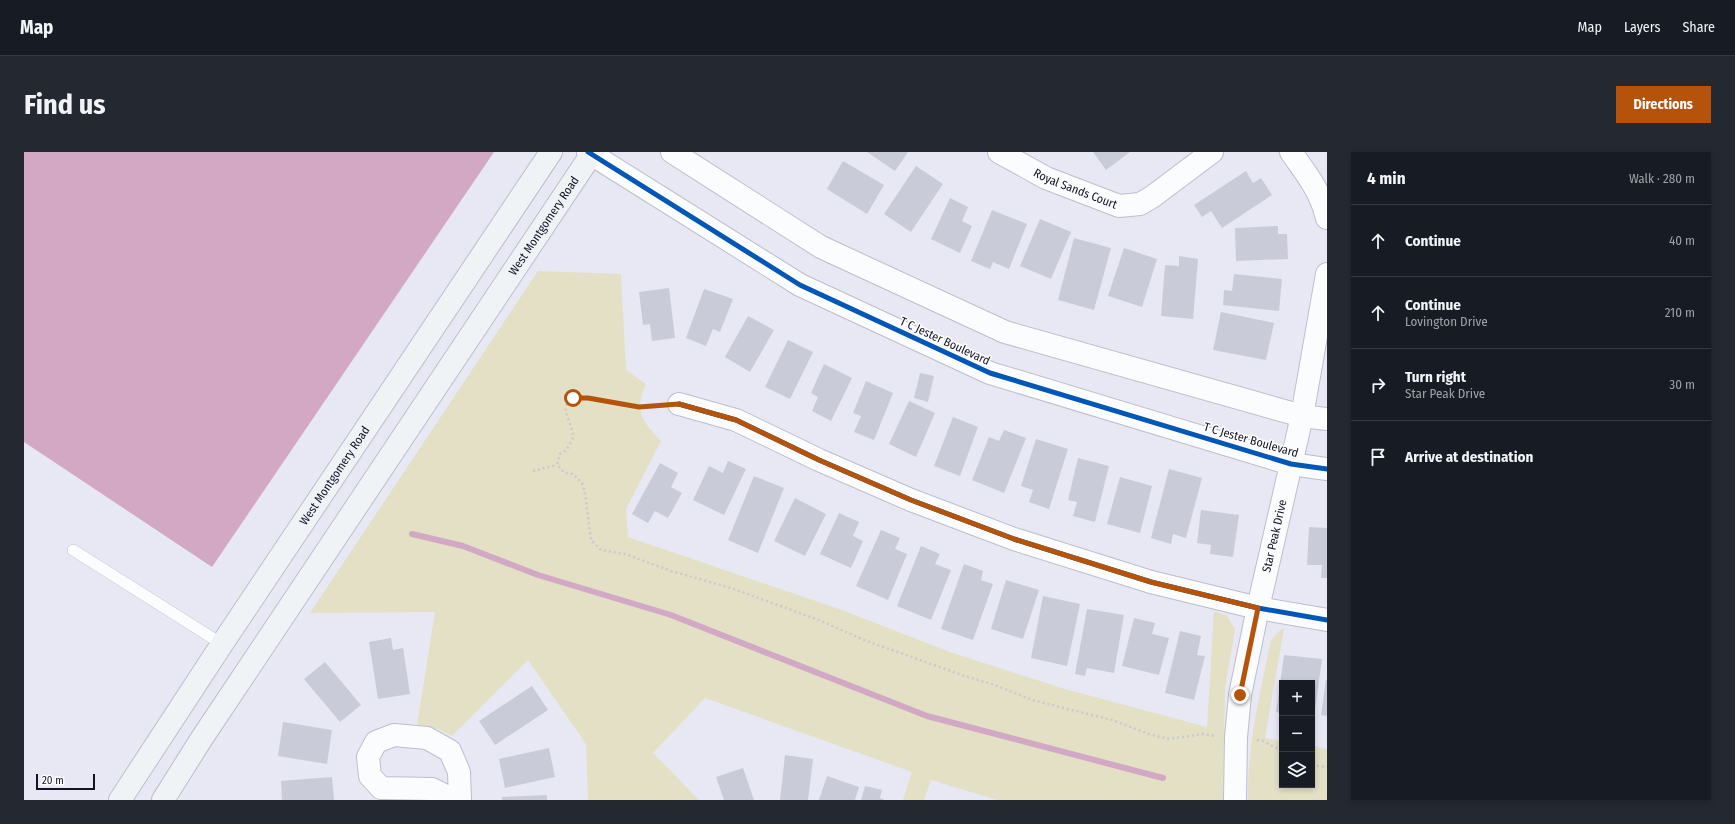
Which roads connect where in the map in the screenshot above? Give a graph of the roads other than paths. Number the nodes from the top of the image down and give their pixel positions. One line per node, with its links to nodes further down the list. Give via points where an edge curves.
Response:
1 (551, 152): 17 (main road, West Montgomery Road)
2 (672, 152): 10 (street, via 821,247 1005,332)
3 (999, 152): 4 (street, Royal Sands Court, via 1046,178 1119,206 1140,204)
4 (1212, 152)
5 (1290, 152): 7 (street, via 1312,181 1323,201)
6 (591, 153): 12 (street, T C Jester Boulevard, via 800,285 990,373); 19 (main road, West Montgomery Road, via 206,731)
7 (1327, 218)
8 (1327, 274): 10 (street, Star Peak Drive)
9 (679, 404): 15 (street, via 736,420 911,500 1014,539 1151,582)
10 (1302, 416): 11 (street); 12 (street, Star Peak Drive)
11 (1327, 419)
12 (1291, 464): 13 (street, T C Jester Boulevard); 15 (street, Star Peak Drive)
13 (1327, 469)
14 (74, 550): 17 (lane)
15 (1258, 608): 16 (street); 22 (street, Star Peak Drive, via 1240,695)
16 (1327, 620)
17 (222, 644): 18 (main road, West Montgomery Road)
18 (120, 800)
19 (163, 800)
20 (454, 800): 21 (street, via 432,789 381,788 370,776 368,757 376,742 394,735 427,738 450,751 459,772)
21 (460, 800)
22 (1235, 800)

